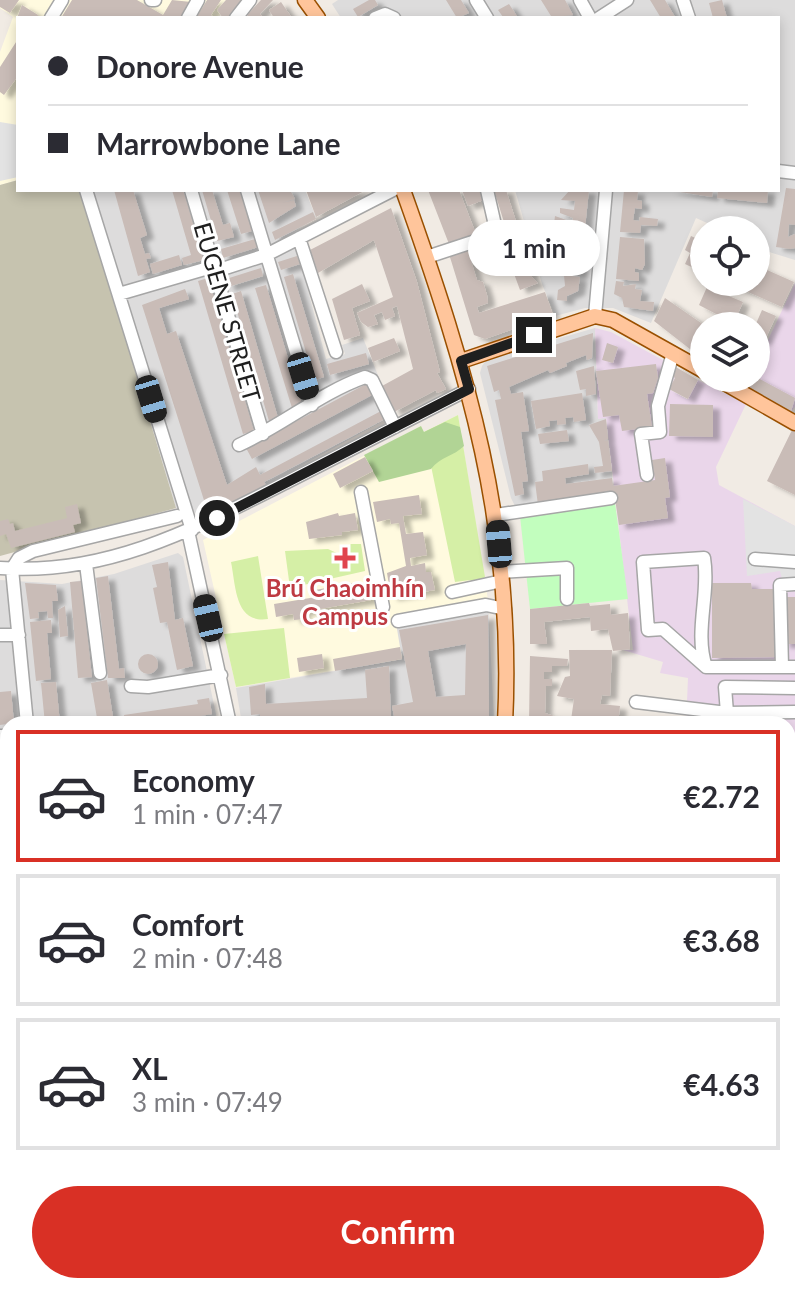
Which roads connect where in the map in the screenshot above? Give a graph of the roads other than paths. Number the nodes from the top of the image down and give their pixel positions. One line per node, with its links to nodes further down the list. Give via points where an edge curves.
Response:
1 (250, 0): 3 (street)
2 (627, 0): 4 (street)
3 (238, 16)
4 (602, 16)
5 (87, 192): 18 (street)
6 (192, 192): 17 (street, EUGENE STREET)
7 (248, 192): 14 (street)
8 (389, 192): 13 (street)
9 (404, 192): 15 (main road)
10 (487, 192): 12 (street)
11 (606, 192): 19 (street)
12 (497, 234): 15 (street); 16 (street)
13 (299, 238): 14 (street); 20 (street, via 328,308)
14 (266, 255): 17 (street); 26 (street)
15 (427, 257): 22 (main road)
16 (508, 265)
17 (216, 268): 18 (street); 29 (street, EUGENE STREET)
18 (119, 294): 36 (street)
19 (595, 316): 21 (main road, via 613,320); 22 (main road)
20 (336, 352)
21 (673, 353): 23 (main road); 31 (street, via 658,406 660,432 641,434)
22 (461, 361): 24 (main road)
23 (690, 363)
24 (469, 389): 28 (street); 34 (main road)
25 (741, 392): 27 (main road)
26 (312, 405): 28 (street, via 336,387 365,377 372,380); 29 (street)
27 (795, 423)
28 (395, 427): 36 (street)
29 (263, 434): 30 (street)
30 (239, 445)
31 (647, 475)
32 (361, 492): 47 (street)
33 (611, 498): 34 (street)
34 (496, 515): 43 (main road)
35 (177, 516): 37 (street)
36 (190, 531): 39 (street); 55 (street)
37 (100, 534): 39 (street); 42 (street, via 33,551)
38 (755, 559): 40 (street)
39 (112, 560): 41 (street)
40 (795, 562)
41 (86, 564): 42 (street); 54 (street)
42 (6, 569): 51 (street)
43 (502, 576): 45 (street); 46 (street, via 567,568); 48 (main road)
44 (795, 584): 53 (street, via 780,585)
45 (452, 592)
46 (567, 599)
47 (383, 607)
48 (505, 609): 49 (street, via 486,605); 63 (main road)
49 (398, 621)
50 (0, 635): 51 (street)
51 (19, 635): 61 (street)
52 (706, 667): 52 (street, via 699,649 708,580 704,558 643,562 648,630 663,629); 53 (street)
53 (788, 667)
54 (100, 673)
55 (221, 675): 56 (street); 62 (street)
56 (131, 686)
57 (795, 688): 60 (street, via 725,687)
58 (636, 702): 60 (street)
59 (795, 712): 60 (street)
60 (727, 713)
61 (26, 716)
62 (229, 716)
63 (505, 716)

